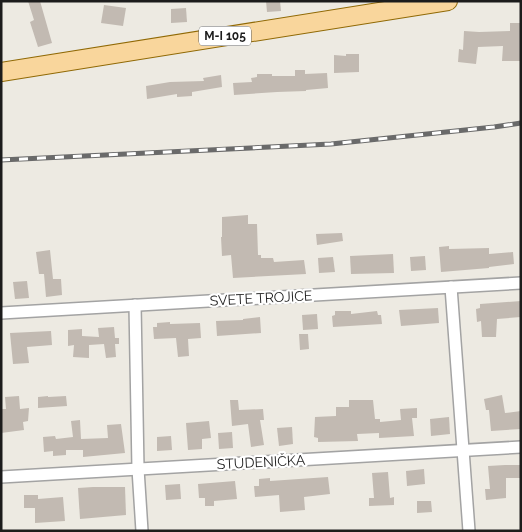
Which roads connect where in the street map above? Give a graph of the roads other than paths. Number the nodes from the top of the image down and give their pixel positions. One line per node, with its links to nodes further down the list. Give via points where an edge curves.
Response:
1 (448, 1): 2 (main road, M-I 105)
2 (1, 72)
3 (521, 283): 4 (street, SVETE TROJICE)
4 (452, 287): 5 (street, SVETE TROJICE); 8 (street)
5 (135, 306): 6 (street, SVETE TROJICE); 9 (street)
6 (1, 313)
7 (521, 447): 8 (street, STUDENIČKA)
8 (464, 450): 9 (street, STUDENIČKA); 12 (street)
9 (138, 468): 10 (street, STUDENIČKA); 11 (street)
10 (1, 477)
11 (142, 531)
12 (469, 531)

